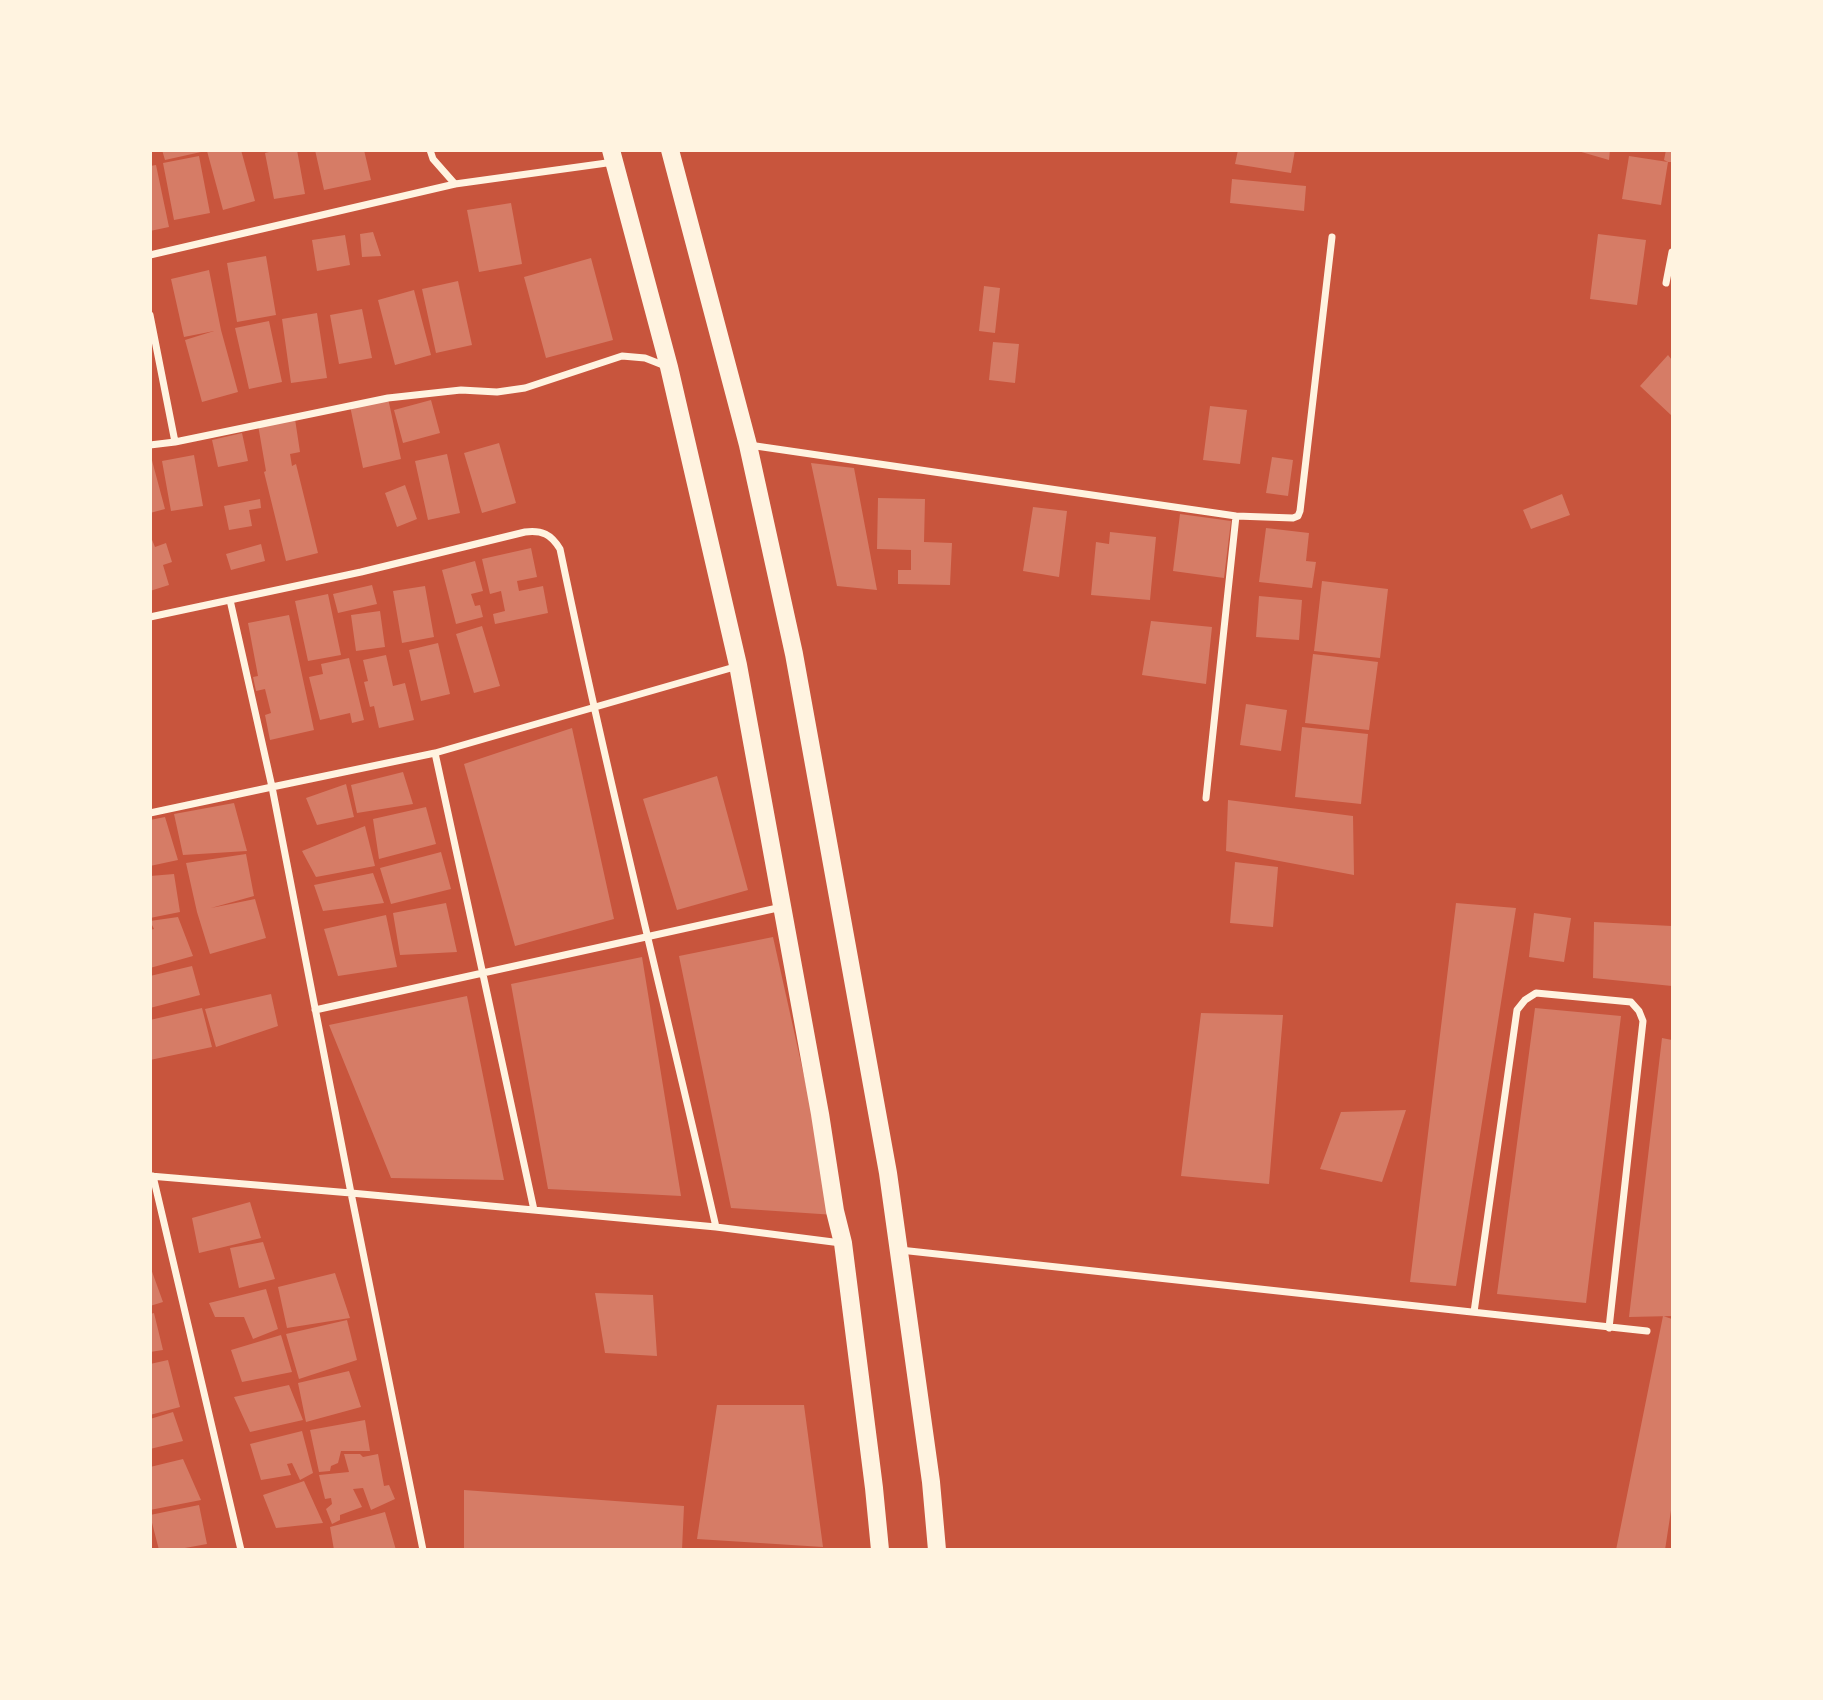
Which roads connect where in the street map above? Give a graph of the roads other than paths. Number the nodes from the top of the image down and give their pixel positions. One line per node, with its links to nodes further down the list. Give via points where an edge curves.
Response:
1 (430, 150): 4 (street)
2 (670, 150): 13 (main road)
3 (613, 156): 4 (street); 10 (main road)
4 (455, 184): 7 (street)
5 (1332, 237): 14 (street, via 1300,511 1293,518)
6 (1672, 252): 8 (street)
7 (150, 255)
8 (1666, 283)
9 (150, 315): 11 (street)
10 (668, 367): 11 (street, via 622,356 525,387 388,398); 17 (main road)
11 (175, 442): 12 (street)
12 (150, 444)
13 (748, 445): 14 (street); 32 (main road, via 794,654)
14 (1236, 516): 21 (street)
15 (230, 600): 16 (street); 18 (street, via 525,532 546,533 560,548); 20 (street)
16 (150, 617)
17 (738, 665): 18 (street); 23 (main road)
18 (593, 709): 19 (street); 24 (street)
19 (435, 753): 20 (street); 25 (street)
20 (272, 787): 22 (street); 26 (street)
21 (1206, 798)
22 (150, 813)
23 (782, 907): 24 (street); 31 (main road)
24 (649, 937): 25 (street); 30 (street)
25 (482, 973): 26 (street); 29 (street)
26 (315, 1010): 28 (street)
27 (152, 1176): 28 (street); 36 (street)
28 (351, 1193): 29 (street); 37 (street)
29 (534, 1210): 30 (street)
30 (716, 1227): 31 (street)
31 (843, 1243): 38 (main road)
32 (899, 1250): 33 (street); 39 (main road)
33 (1474, 1312): 34 (street); 34 (street, via 1517,1010 1536,993 1631,1002 1643,1021)
34 (1609, 1328): 35 (street)
35 (1647, 1331)
36 (241, 1549)
37 (423, 1549)
38 (880, 1549)
39 (937, 1549)

